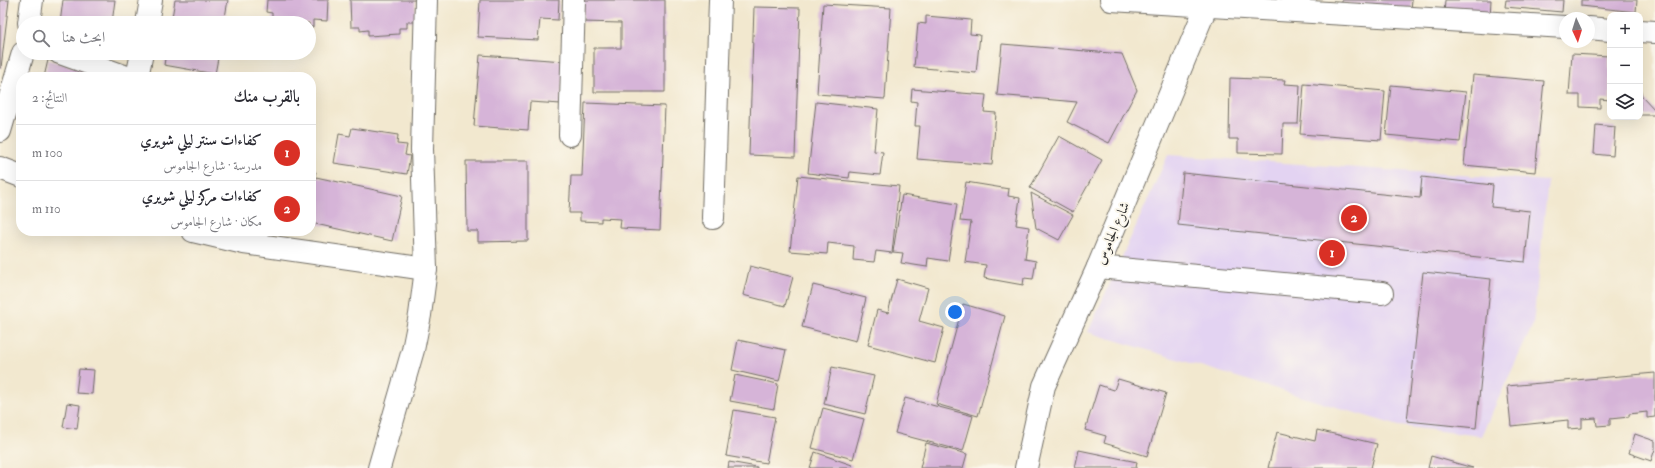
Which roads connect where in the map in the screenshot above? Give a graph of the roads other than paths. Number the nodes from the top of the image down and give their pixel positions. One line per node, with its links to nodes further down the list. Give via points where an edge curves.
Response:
1 (32, 0): 8 (street)
2 (151, 0): 9 (street)
3 (426, 0): 29 (street, via 422,149)
4 (574, 0): 23 (street)
5 (720, 0): 26 (street)
6 (1111, 0): 7 (street)
7 (1208, 3): 10 (street); 28 (street, شارع الجاموس)
8 (30, 16)
9 (148, 16)
10 (1559, 27)
11 (1595, 29): 12 (street)
12 (1607, 30)
13 (1643, 31): 14 (street)
14 (1655, 32)
15 (21, 60): 18 (street)
16 (80, 60): 19 (street)
17 (141, 60): 20 (street)
18 (17, 72)
19 (113, 72)
20 (138, 72)
21 (16, 77): 22 (street)
22 (0, 131)
23 (570, 135)
24 (0, 168): 25 (street)
25 (16, 174)
26 (713, 218)
27 (214, 236): 29 (street, via 244,243)
28 (1098, 267): 30 (street); 32 (street, شارع الجاموس, via 1044,386)
29 (426, 269): 31 (street, via 413,350)
30 (1382, 294)
31 (379, 468)
32 (1026, 468)

